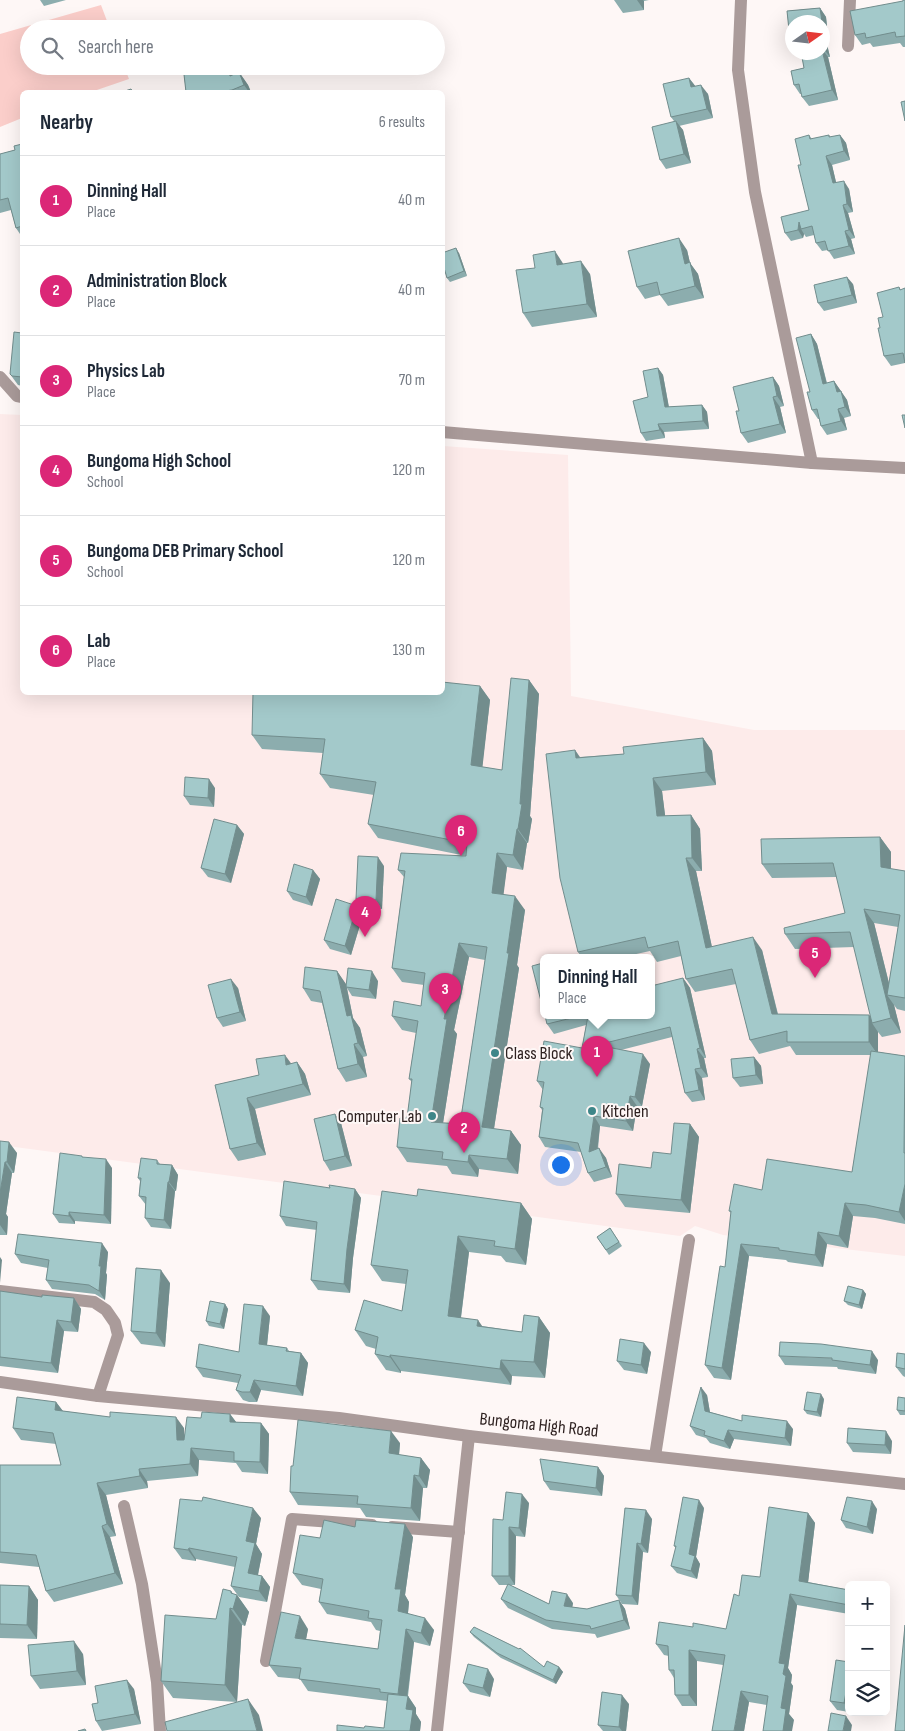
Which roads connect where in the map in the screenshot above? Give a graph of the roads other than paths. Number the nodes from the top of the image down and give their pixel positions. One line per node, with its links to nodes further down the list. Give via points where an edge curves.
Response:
1 (741, 0): 7 (street, via 738,70 755,192)
2 (850, 0): 3 (street)
3 (848, 46)
4 (0, 377): 5 (street)
5 (20, 397)
6 (445, 432): 7 (street)
7 (812, 464): 8 (street)
8 (905, 468)
9 (689, 1240): 14 (street)
10 (0, 1291): 12 (street, via 94,1302 106,1310 118,1335)
11 (0, 1382): 12 (street)
12 (98, 1396): 13 (street, via 339,1418)
13 (469, 1436): 14 (street, Bungoma High Road); 17 (street, Bungoma High Road)
14 (655, 1456): 15 (street, Bungoma High Road)
15 (905, 1484)
16 (124, 1506): 19 (street, via 142,1584 157,1682)
17 (459, 1532): 18 (street, via 292,1519); 20 (street, Bungoma High Road)
18 (266, 1662)
19 (160, 1731)
20 (437, 1731)

